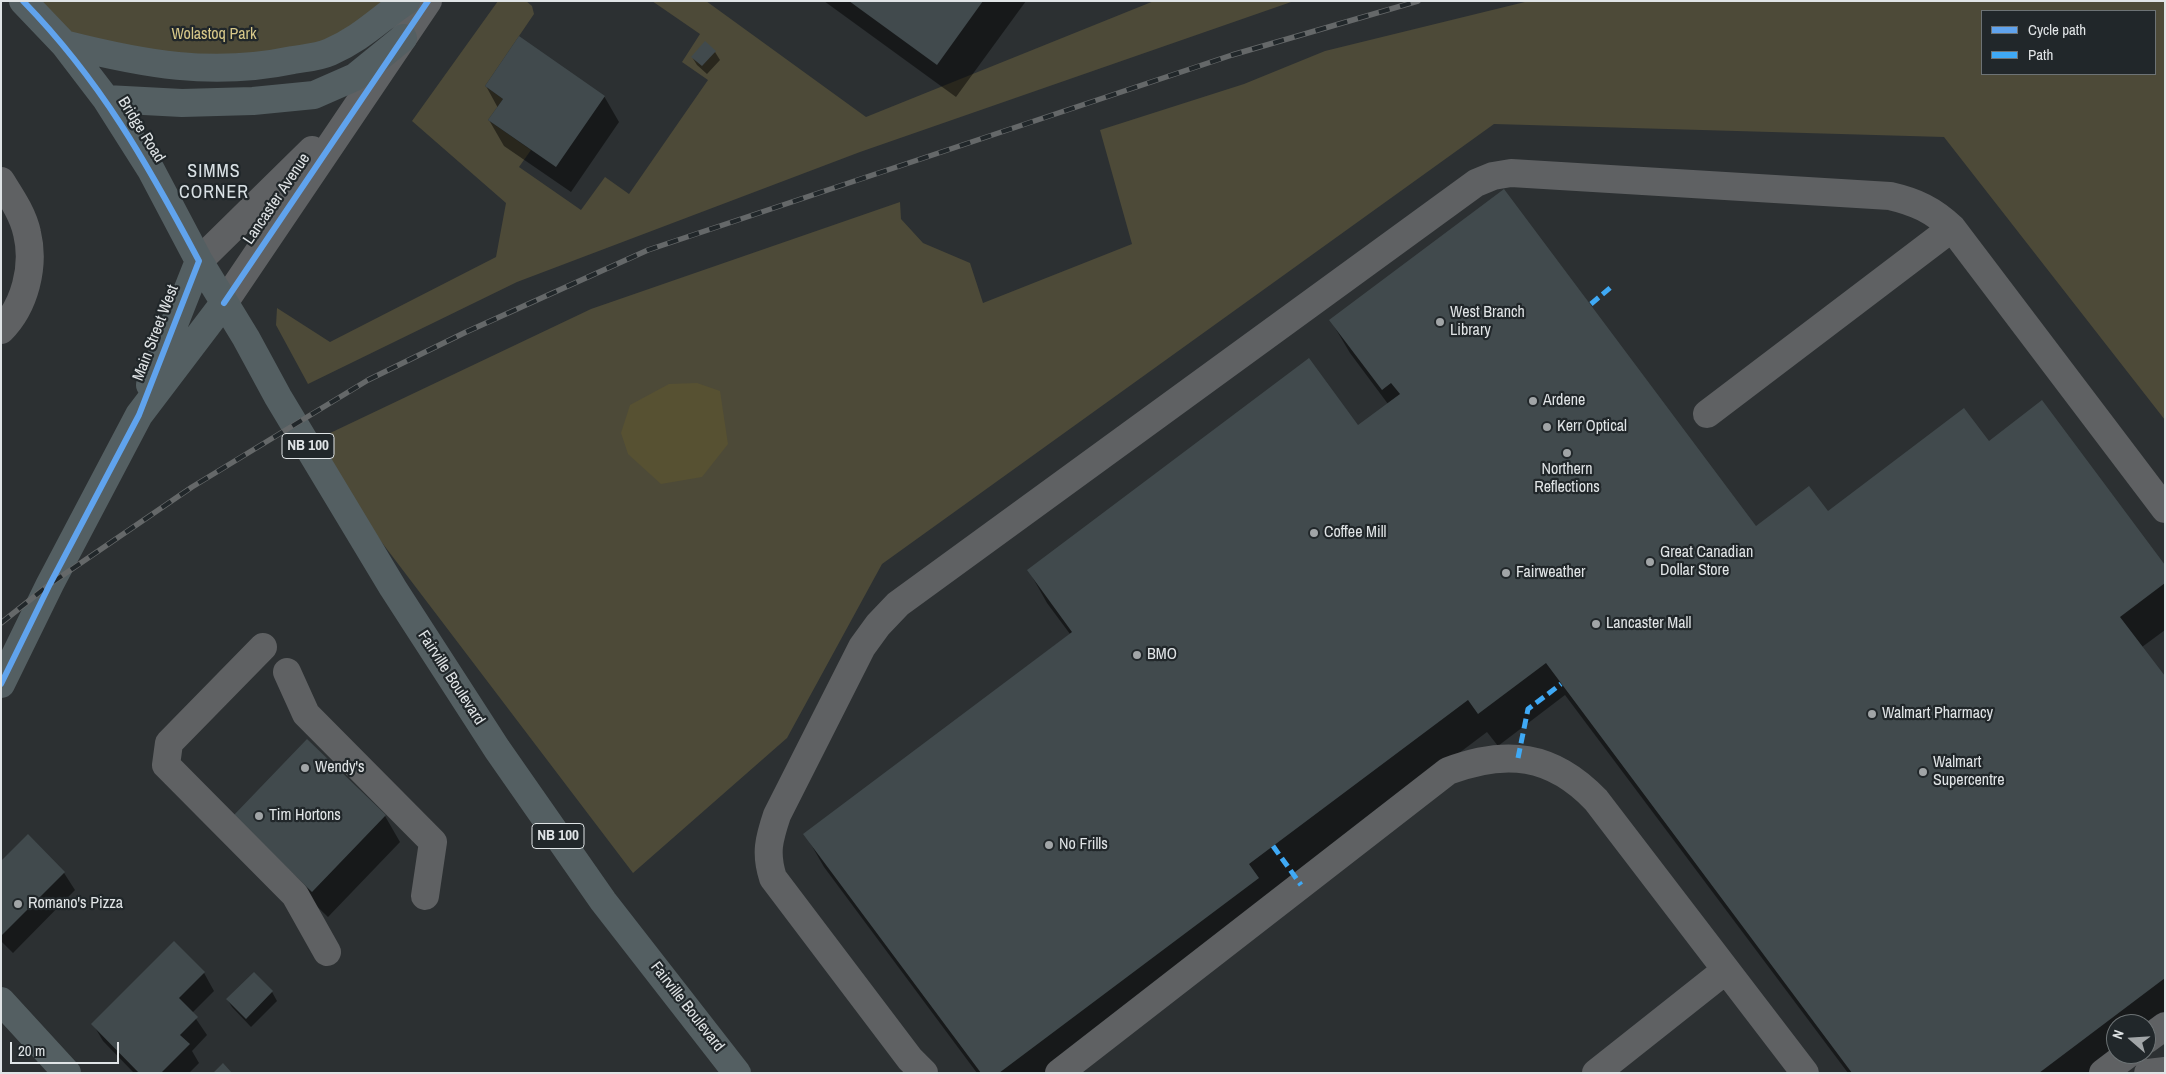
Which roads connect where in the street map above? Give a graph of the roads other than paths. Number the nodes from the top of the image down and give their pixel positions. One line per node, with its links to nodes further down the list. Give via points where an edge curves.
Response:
1 (23, 1): 5 (main road, Bridge Road / NB 100)
2 (406, 1): 5 (main road, via 367,32 329,53 254,68 175,66 123,59)
3 (428, 1): 4 (street)
4 (403, 38): 6 (main road, via 355,76 314,95 182,103); 7 (street)
5 (64, 44): 6 (main road, Bridge Road / NB 100)
6 (106, 99): 10 (main road, Bridge Road / NB 100, via 151,170)
7 (353, 110): 10 (street, Lancaster Avenue); 11 (street, Lancaster Avenue)
8 (1, 181): 12 (street, via 27,232 30,264 24,295)
9 (1952, 228): 14 (street); 15 (street); 27 (street, via 1935,212 1915,202 1890,196 1511,173 1476,182 898,604 862,647 777,815 769,838 767,859 773,878 910,1060)
10 (198, 261): 11 (main road, Fairville Boulevard / NB 100); 13 (main road, Main Street West)
11 (224, 302): 13 (main road); 26 (main road, Fairville Boulevard / NB 100, via 393,588 497,749 603,901)
12 (1, 330)
13 (139, 414): 18 (main road)
14 (1707, 414)
15 (2165, 509)
16 (263, 647): 20 (street, via 169,743 166,765 295,895)
17 (287, 672): 19 (street, via 306,714 433,842)
18 (1, 684)
19 (425, 896)
20 (327, 952)
21 (1726, 970): 28 (street, via 1582,785 1542,764 1518,758 1492,758 1448,771); 29 (street); 30 (street)
22 (1, 1001): 25 (main road)
23 (2115, 1064): 31 (street)
24 (2165, 1071): 32 (street)
25 (67, 1073)
26 (738, 1073)
27 (924, 1073)
28 (1059, 1073)
29 (1596, 1073)
30 (1805, 1073)
31 (2103, 1073)
32 (2148, 1073)

